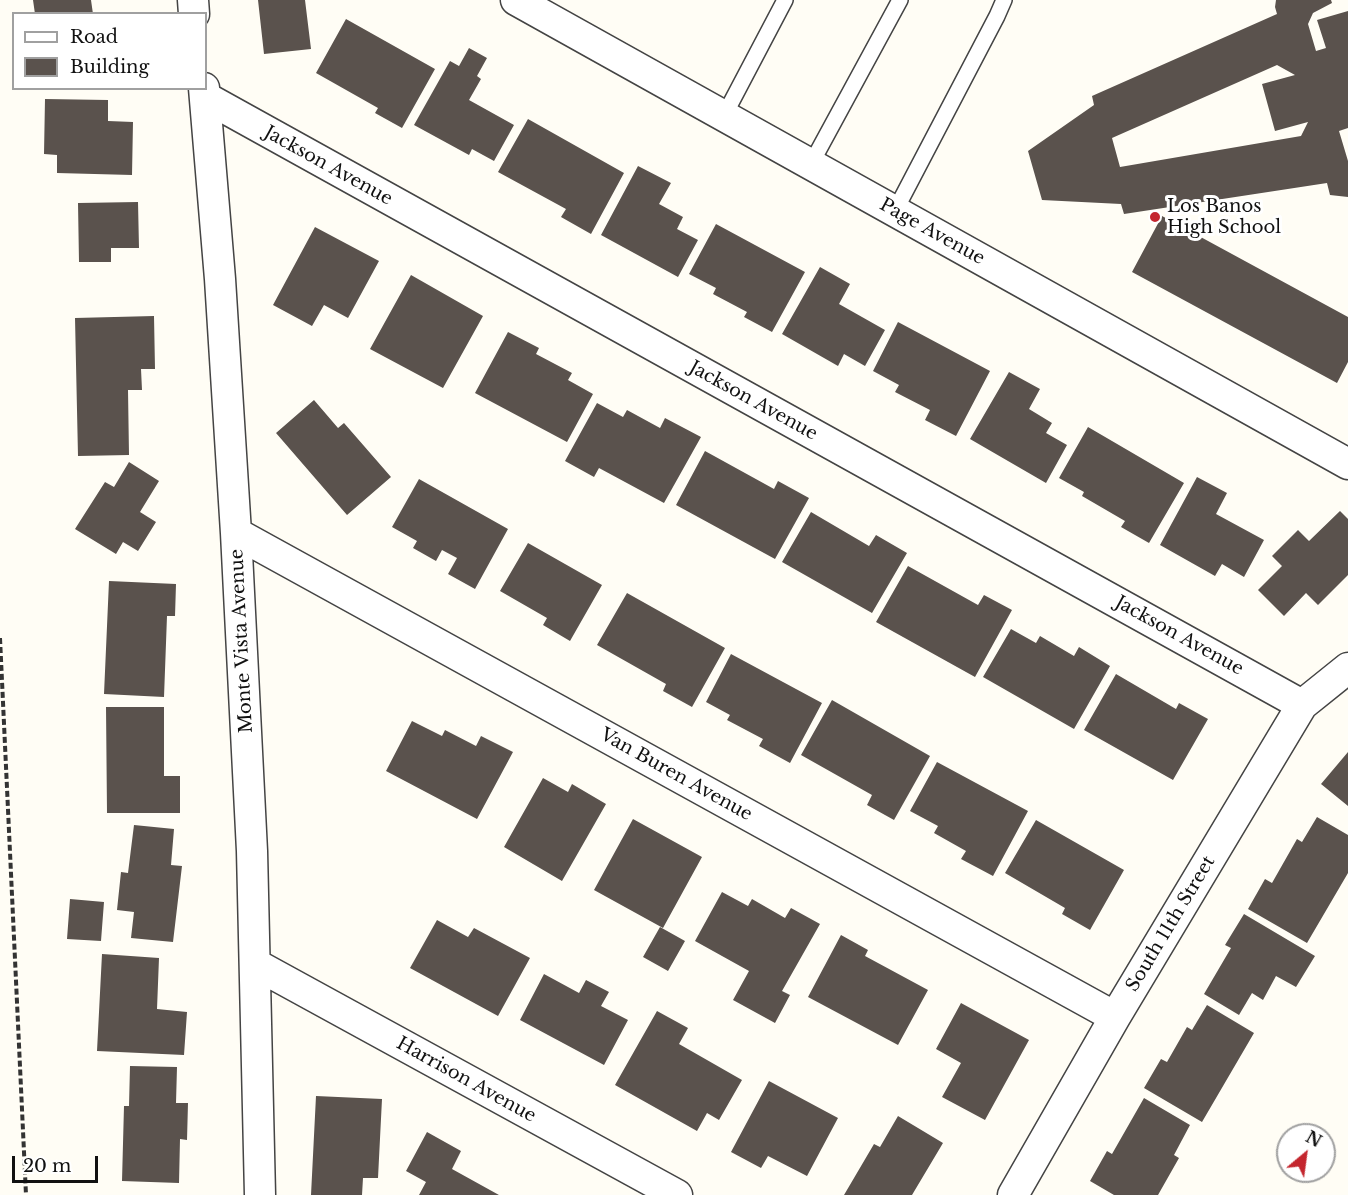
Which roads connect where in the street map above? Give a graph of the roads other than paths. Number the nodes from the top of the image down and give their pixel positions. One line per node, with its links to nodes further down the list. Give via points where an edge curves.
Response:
1 (516, 0): 6 (street, Page Avenue)
2 (785, 0): 6 (lane)
3 (900, 0): 7 (lane)
4 (1004, 0): 8 (lane)
5 (204, 93): 10 (street, Monte Vista Avenue); 12 (street, Jackson Avenue)
6 (724, 116): 7 (street, Page Avenue)
7 (811, 164): 8 (street, Page Avenue)
8 (895, 211): 9 (street, Page Avenue)
9 (1348, 464)
10 (236, 533): 13 (street, Monte Vista Avenue); 14 (street, Van Buren Avenue)
11 (1348, 668): 12 (street, South 11th Street)
12 (1302, 705): 14 (street, South 11th Street)
13 (255, 964): 15 (street, Monte Vista Avenue); 16 (street, Harrison Avenue)
14 (1115, 1017): 17 (street, South 11th Street)
15 (260, 1195)
16 (677, 1195)
17 (1013, 1195)

